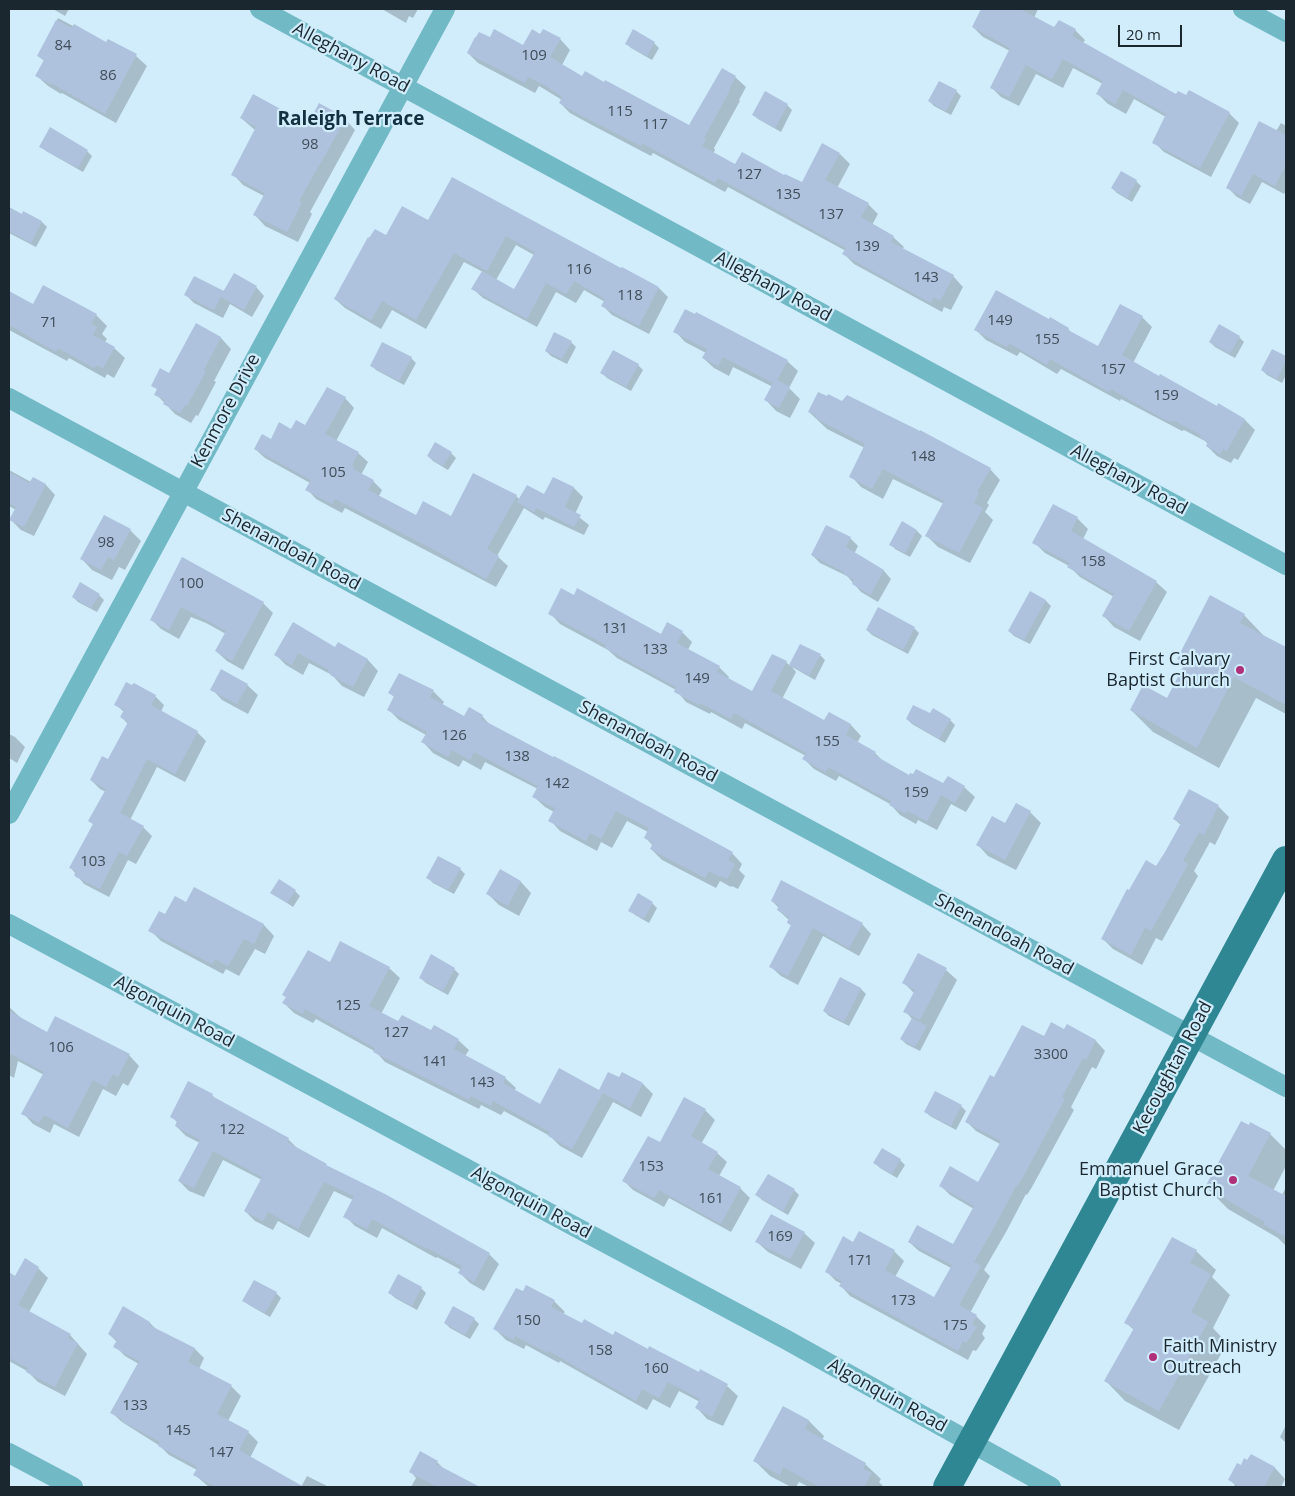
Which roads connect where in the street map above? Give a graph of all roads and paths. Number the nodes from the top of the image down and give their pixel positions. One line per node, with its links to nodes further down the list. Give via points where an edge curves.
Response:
1 (260, 9): 5 (street, Alleghany Road)
2 (445, 9): 5 (street, Kenmore Drive)
3 (1243, 9): 4 (street)
4 (1286, 32)
5 (403, 86): 7 (street, Kenmore Drive); 8 (street, Alleghany Road)
6 (9, 398): 7 (street, Shenandoah Road)
7 (183, 492): 9 (street, Kenmore Drive); 12 (street, Shenandoah Road)
8 (1286, 565)
9 (9, 814)
10 (1286, 860): 12 (main road, Kecoughtan Road)
11 (9, 924): 14 (street, Algonquin Road, via 776,1334)
12 (1190, 1035): 13 (street, Shenandoah Road); 14 (main road, Kecoughtan Road)
13 (1286, 1087)
14 (971, 1443): 17 (main road, Kecoughtan Road); 18 (street, Algonquin Road)
15 (9, 1453): 16 (street)
16 (73, 1487)
17 (947, 1487)
18 (1051, 1487)

